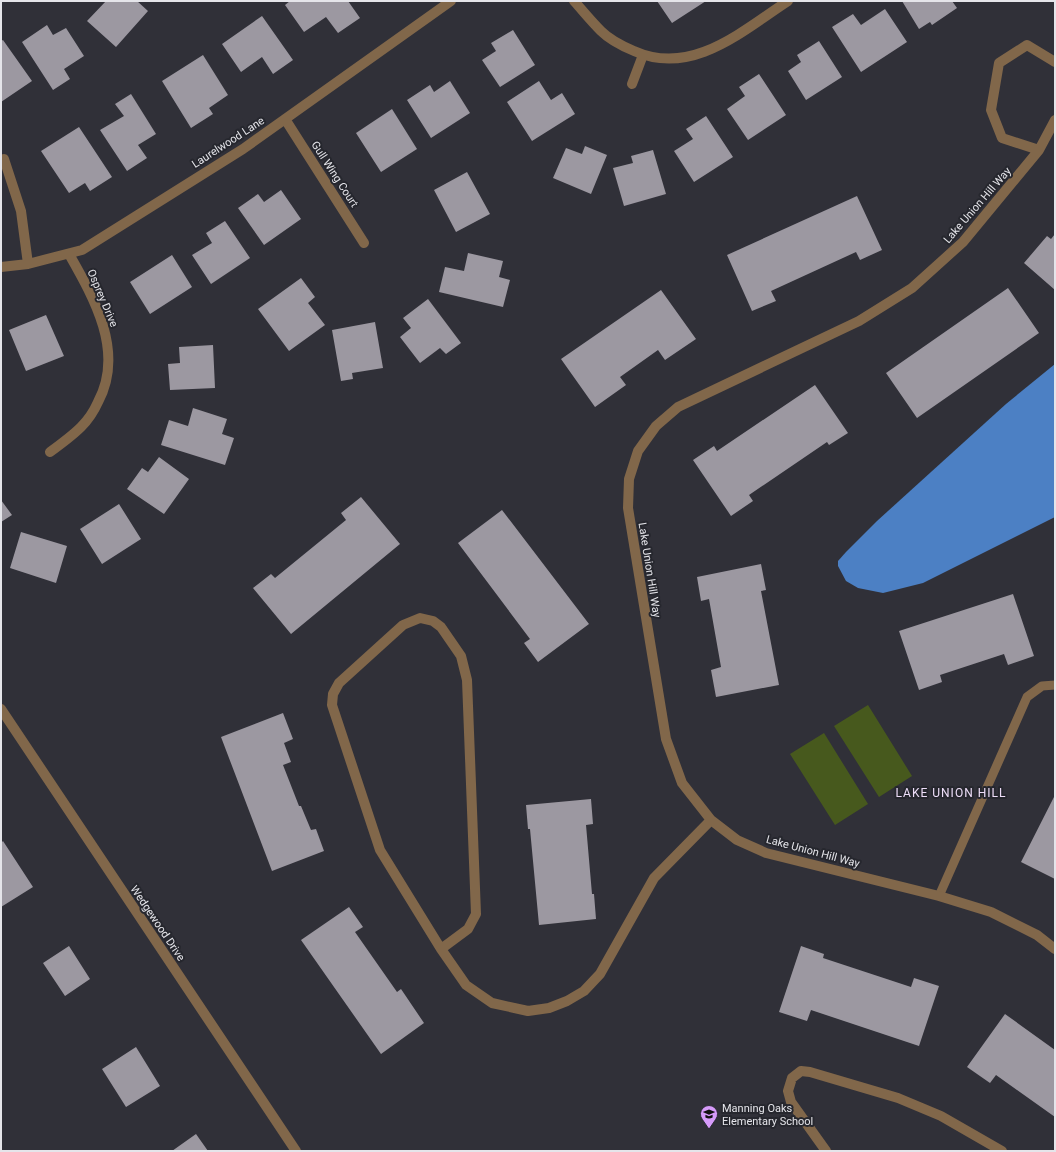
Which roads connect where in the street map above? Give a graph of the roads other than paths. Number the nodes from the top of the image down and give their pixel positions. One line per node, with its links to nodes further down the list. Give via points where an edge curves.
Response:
1 (451, 1): 7 (street, Laurelwood Lane)
2 (574, 1): 4 (street, via 601,31 619,45)
3 (788, 1): 4 (street, via 725,43 706,52 685,58 663,59)
4 (643, 55): 6 (street)
5 (1055, 62): 9 (street, via 1027,45 999,63 991,110 1002,138)
6 (632, 84)
7 (285, 119): 11 (street, Gull Wing Court); 12 (street, Laurelwood Lane, via 243,149 82,250)
8 (1055, 120): 9 (street, Lake Union Hill Way)
9 (1039, 150): 18 (street, Lake Union Hill Way, via 963,242 912,288 859,321 678,407 656,426 638,451 629,479 628,508 666,738 682,783)
10 (4, 159): 13 (street, via 21,211)
11 (364, 243)
12 (69, 254): 13 (street, Laurelwood Lane); 15 (street, Osprey Drive, via 102,321 108,346 109,368 103,393 92,414 81,427)
13 (28, 264): 14 (street, Laurelwood Lane)
14 (1, 267)
15 (50, 452)
16 (1055, 685): 19 (lane, via 1042,686 1027,697)
17 (1, 709): 22 (street, Wedgewood Drive)
18 (711, 820): 19 (street, Lake Union Hill Way, via 737,840 766,853); 21 (street, via 654,878 600,974 584,990 567,1001 549,1008 528,1011 492,1003 466,985)
19 (939, 896): 20 (street, Lake Union Hill Way, via 990,912 1037,935)
20 (1055, 948)
21 (441, 949): 21 (street, via 380,850 332,705 333,694 339,683 403,625 420,618 434,621 441,627 460,656 467,680 476,914 468,930)
22 (296, 1151)
23 (826, 1151): 24 (street, via 791,1102 788,1091 792,1078 801,1072 810,1072 898,1098 941,1116)
24 (1002, 1151)

